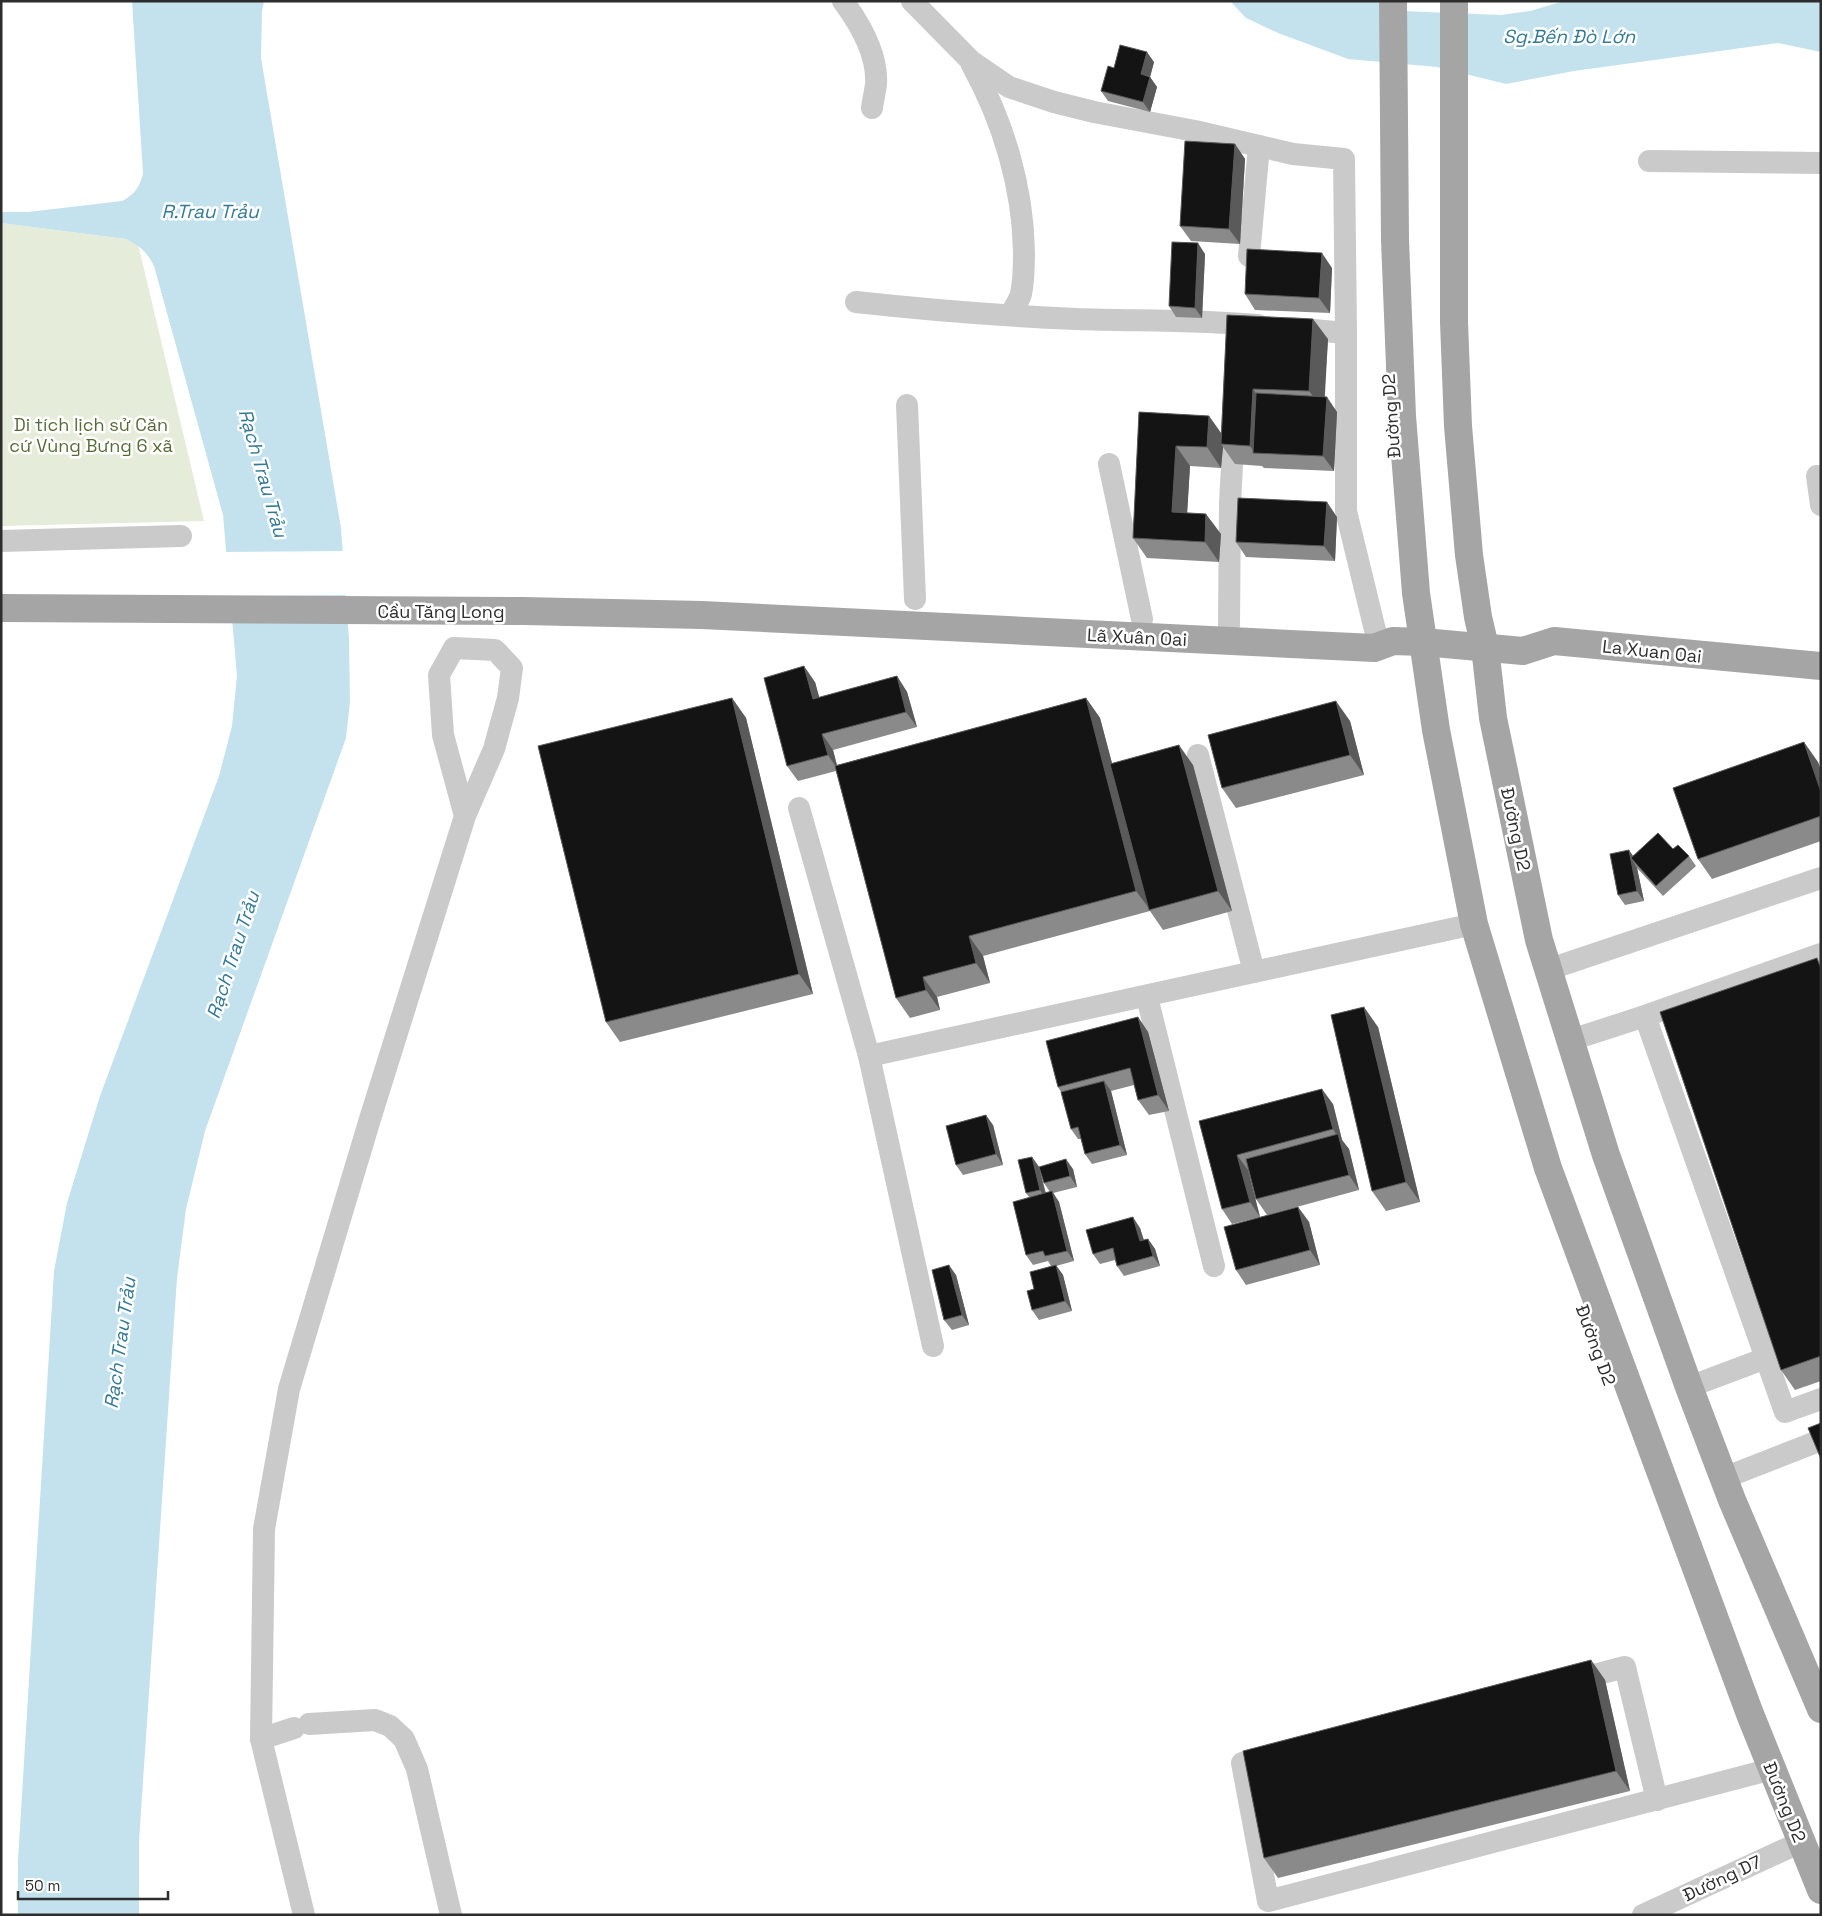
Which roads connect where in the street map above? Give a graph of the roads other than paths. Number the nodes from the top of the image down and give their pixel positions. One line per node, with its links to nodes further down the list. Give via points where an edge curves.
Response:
1 (843, 1): 6 (street, via 866,38 874,62 876,83)
2 (912, 1): 5 (street)
3 (1393, 1): 26 (main road, Đường D2, via 1395,240 1402,416)
4 (1454, 1): 27 (main road, Đường D2, via 1458,426 1474,589)
5 (970, 62): 7 (street, via 1009,87 1054,102); 12 (street, via 989,95 1013,167 1021,210 1024,274 1020,295)
6 (872, 108)
7 (1259, 146): 10 (street); 13 (street, via 1293,154 1344,159)
8 (1649, 161): 9 (street)
9 (1821, 163)
10 (1250, 256)
11 (856, 302): 12 (street)
12 (1010, 314): 13 (street, via 1170,322 1238,334)
13 (1346, 333): 25 (street, via 1336,511)
14 (906, 405): 21 (street)
15 (1234, 413): 24 (street, via 1240,504)
16 (1108, 464): 23 (street)
17 (1817, 476): 18 (street)
18 (1821, 506)
19 (181, 536): 20 (street)
20 (1, 541)
21 (915, 599)
22 (1, 608): 26 (main road, Cầu Tăng Long, via 613,612 1374,648 1393,641)
23 (1142, 619)
24 (1229, 625)
25 (1375, 630)
26 (1423, 642): 27 (main road, La Xuan Oai); 33 (main road, Đường D2, via 1439,749)
27 (1485, 647): 28 (main road, La Xuan Oai, via 1523,651 1554,641); 35 (main road, Đường D2, via 1493,718)
28 (1821, 666)
29 (1198, 755): 36 (street)
30 (799, 808): 40 (street)
31 (465, 816): 31 (street, via 494,749 508,698 512,668 495,650 454,648 439,675 443,735); 50 (street, via 289,1389 264,1529)
32 (1821, 878): 35 (street)
33 (1474, 924): 36 (street); 52 (main road, Đường D2, via 1548,1168)
34 (1821, 954): 38 (street)
35 (1547, 970): 39 (main road, Đường D2)
36 (1254, 972): 37 (street)
37 (1147, 997): 40 (street); 41 (street)
38 (1645, 1016): 39 (street); 43 (street)
39 (1575, 1052): 44 (main road, Đường D2, via 1606,1155)
40 (869, 1056): 42 (street)
41 (1214, 1266)
42 (933, 1346)
43 (1766, 1358): 44 (street); 45 (street, via 1785,1412)
44 (1686, 1376): 47 (main road, Đường D2)
45 (1821, 1399)
46 (1821, 1440): 47 (street)
47 (1728, 1489): 49 (main road, Đường D2)
48 (1549, 1686): 53 (street, via 1625,1667)
49 (1819, 1705)
50 (261, 1739): 56 (street); 57 (street, via 301,1726 375,1720 390,1726 404,1739 417,1769)
51 (1300, 1749): 53 (street, via 1242,1763 1268,1901)
52 (1772, 1769): 53 (street); 54 (main road, Đường D2)
53 (1657, 1800)
54 (1811, 1837): 55 (main road, Đường D2); 58 (street, Đường D7)
55 (1821, 1890)
56 (304, 1915)
57 (451, 1915)
58 (1643, 1915)

